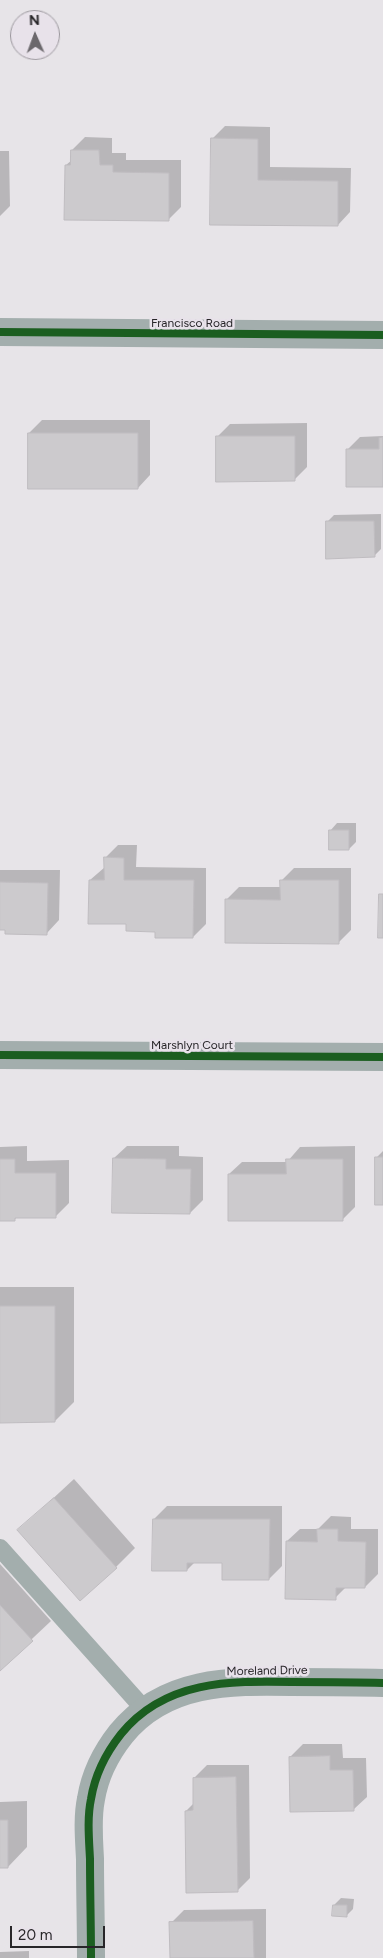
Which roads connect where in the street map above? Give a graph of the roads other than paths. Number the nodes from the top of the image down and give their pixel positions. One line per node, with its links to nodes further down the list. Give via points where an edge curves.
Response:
1 (0, 332): 2 (street, Francisco Road)
2 (383, 335)
3 (0, 1055): 4 (street, Marshlyn Court)
4 (383, 1057)
5 (0, 1548): 7 (lane)
6 (383, 1683): 7 (street, Moreland Drive, via 238,1681 208,1684 181,1692)
7 (138, 1716): 8 (street, via 112,1746 99,1770 91,1799)
8 (92, 1958)

